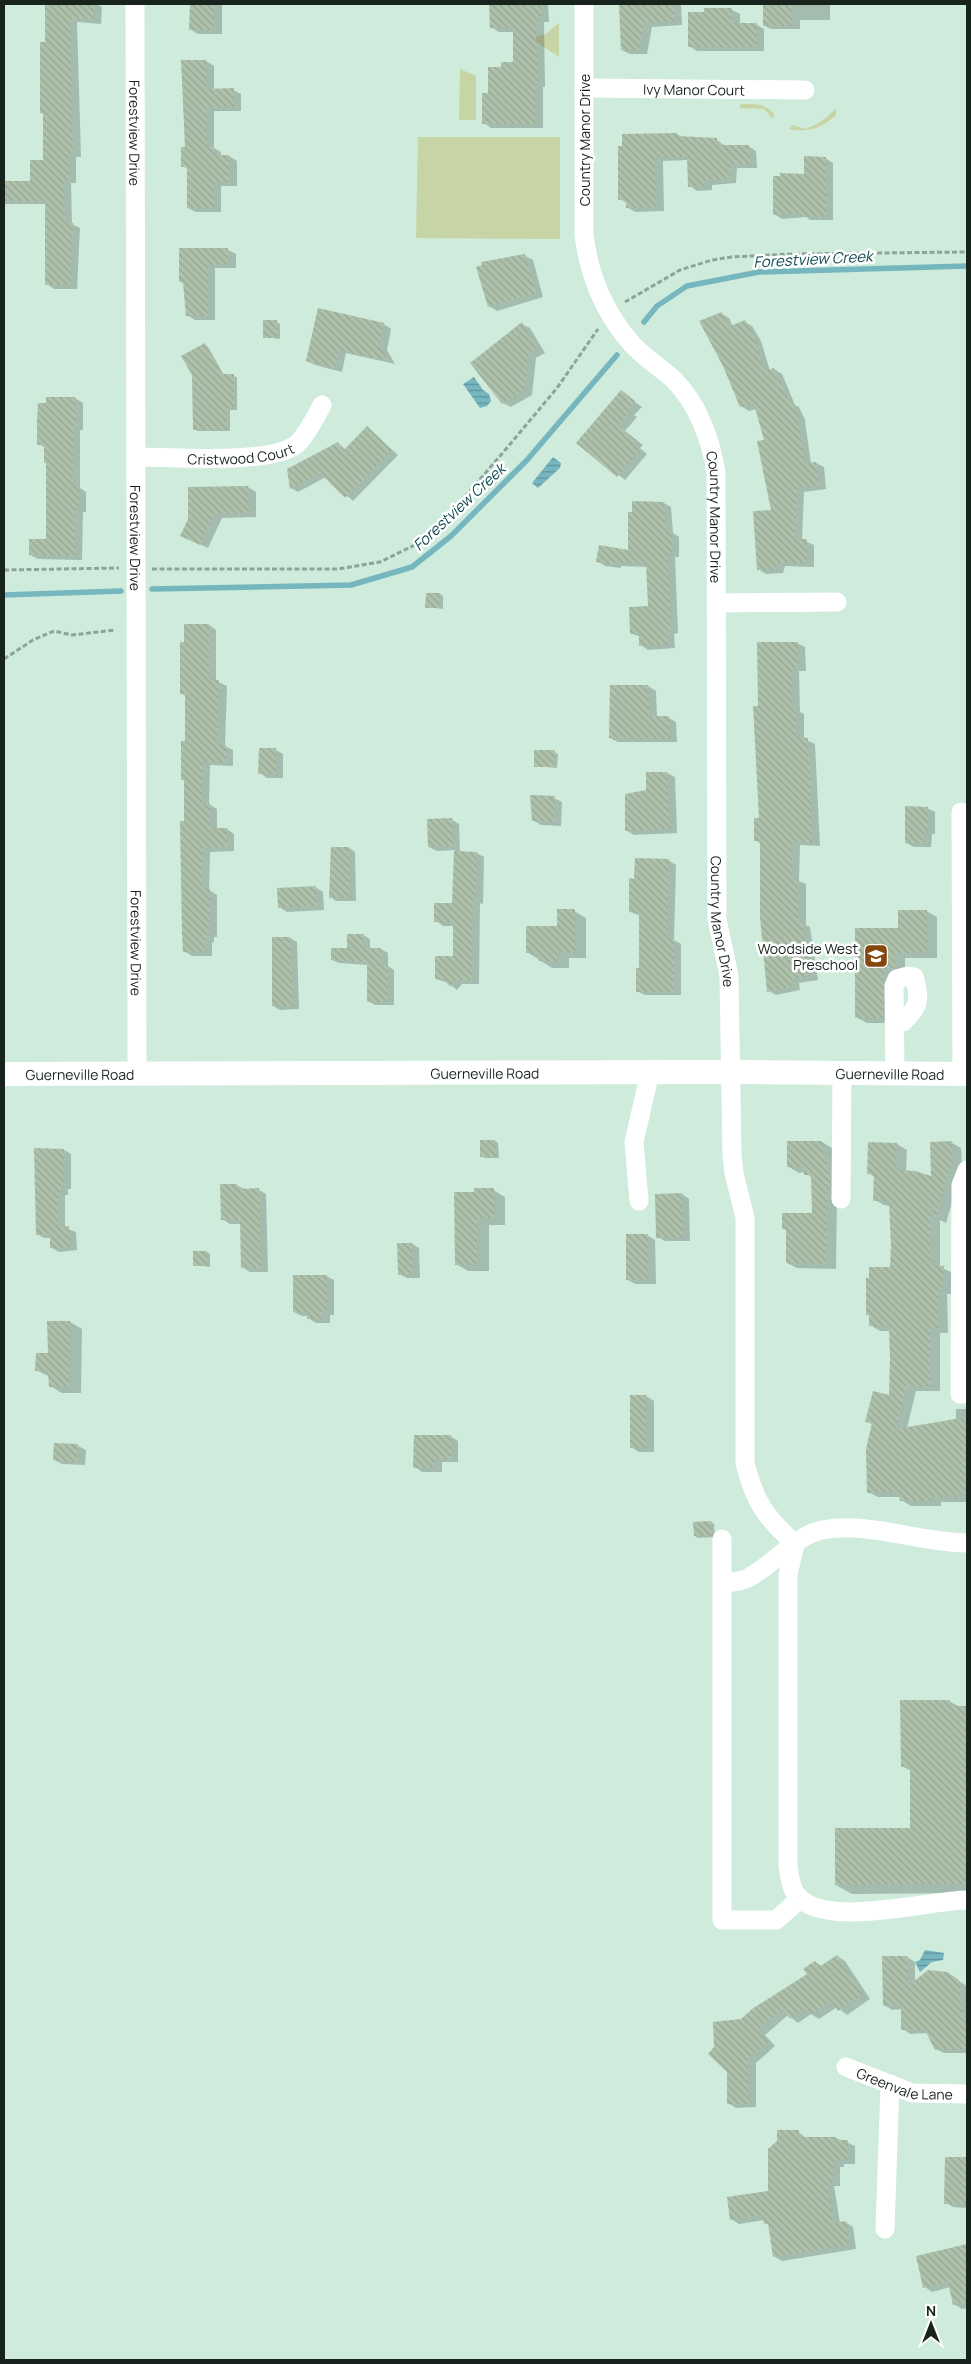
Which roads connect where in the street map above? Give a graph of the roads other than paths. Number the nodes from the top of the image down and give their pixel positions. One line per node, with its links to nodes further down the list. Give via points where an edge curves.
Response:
1 (135, 4): 6 (street, Forestview Drive)
2 (584, 4): 3 (street, Country Manor Drive)
3 (584, 88): 4 (street, Ivy Manor Court); 8 (street, Country Manor Drive, via 584,235 589,265 600,296 616,324 640,352 674,380 686,395 711,444 717,485)
4 (805, 90)
5 (322, 405): 6 (street, Cristwood Court, via 296,445 274,454)
6 (137, 457): 13 (street, Forestview Drive)
7 (837, 602): 8 (street)
8 (717, 603): 12 (street, Country Manor Drive, via 717,919 729,976)
9 (961, 812): 17 (street)
10 (894, 1023): 16 (street)
11 (650, 1072): 12 (main road, Guerneville Road); 13 (main road, Guerneville Road); 20 (street, via 634,1142)
12 (729, 1072): 14 (main road, Guerneville Road); 25 (street, Country Manor Drive, via 734,1173 745,1218 745,1462 761,1508)
13 (137, 1073): 15 (main road, Guerneville Road)
14 (842, 1073): 16 (main road, Guerneville Road); 19 (street)
15 (4, 1074)
16 (894, 1074): 17 (main road, Guerneville Road)
17 (965, 1074)
18 (967, 1170): 21 (street, via 961,1185)
19 (841, 1199)
20 (639, 1201)
21 (964, 1299): 22 (street, via 960,1394)
22 (967, 1394)
23 (722, 1540): 26 (street)
24 (967, 1543): 25 (street, via 928,1540 878,1530 848,1529 821,1530)
25 (795, 1544): 26 (street, via 746,1579); 27 (street, via 788,1575 788,1864 790,1881)
26 (722, 1584): 27 (street, via 722,1920 776,1920)
27 (800, 1899): 28 (street, via 818,1910 830,1912)
28 (967, 1900)
29 (846, 2067): 30 (street, Greenvale Lane)
30 (890, 2084): 31 (street, Greenvale Lane, via 912,2093); 32 (street)
31 (967, 2094)
32 (885, 2230)

